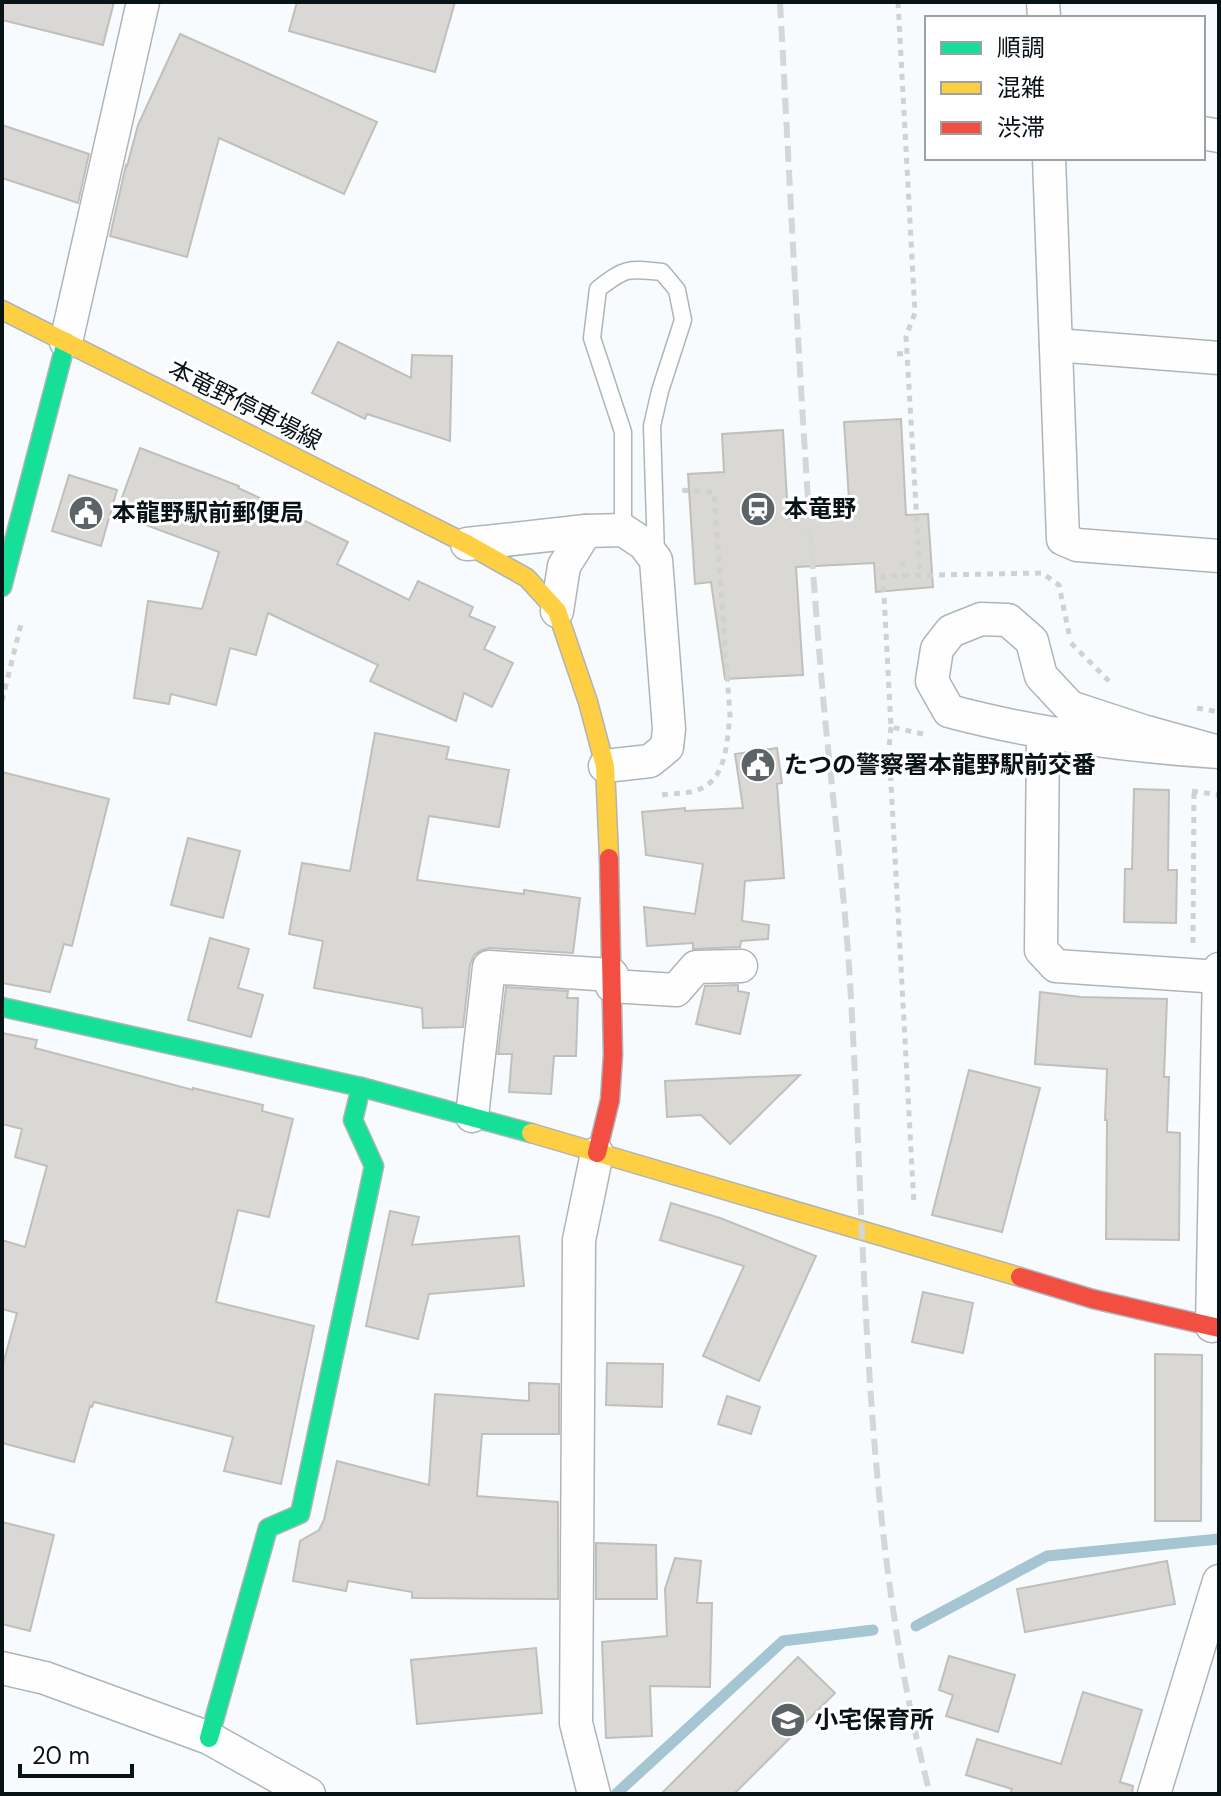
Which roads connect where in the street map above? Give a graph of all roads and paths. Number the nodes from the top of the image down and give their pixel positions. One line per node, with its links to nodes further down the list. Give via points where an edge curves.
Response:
1 (143, 2): 5 (street)
2 (898, 2): 7 (path, via 915,313 906,336)
3 (1049, 160): 6 (street)
4 (2, 310): 5 (street, 本竜野停車場線)
5 (66, 342): 13 (street, 本竜野停車場線); 21 (street)
6 (1056, 345): 9 (street); 14 (street, via 1063,539 1077,545)
7 (908, 353): 8 (path); 17 (path)
8 (897, 354)
9 (1219, 358)
10 (653, 489): 11 (lane, via 652,426 683,320 677,290 662,272 640,269 620,272 598,289 592,338 623,432); 15 (lane); 19 (path, via 714,492)
11 (623, 530): 12 (street); 15 (street)
12 (586, 531): 13 (street); 22 (street, via 564,566)
13 (467, 544): 22 (street, 本竜野停車場線, via 527,578)
14 (1219, 556)
15 (656, 560): 26 (street, via 667,747 650,761)
16 (903, 561): 18 (path)
17 (920, 575)
18 (903, 576)
19 (721, 579): 20 (path); 28 (path, via 730,715 726,752 714,781 699,790)
20 (730, 579)
21 (2, 587)
22 (557, 611): 26 (street)
23 (891, 727): 36 (path)
24 (1043, 734): 25 (street); 25 (street, via 949,711 932,681 937,649 951,631 981,619 1008,620 1032,641 1041,676 1070,707); 30 (street, via 1041,950 1056,966)
25 (1219, 752)
26 (605, 766): 28 (street)
27 (1194, 792): 30 (path)
28 (606, 803): 31 (street)
29 (741, 966): 31 (street, via 696,967 676,990)
30 (1210, 974): 37 (street)
31 (612, 981): 34 (street, via 489,967); 35 (street, via 610,1100)
32 (2, 1007): 33 (street)
33 (361, 1087): 34 (street); 40 (street, via 353,1120 374,1166 300,1514 268,1528)
34 (472, 1116): 35 (street)
35 (597, 1153): 37 (street, via 1093,1299); 42 (street, via 579,1240 576,1708)
36 (915, 1206)
37 (1216, 1327)
38 (1219, 1581): 43 (street)
39 (2, 1668): 40 (street, via 45,1678)
40 (209, 1738): 41 (street)
41 (309, 1794)
42 (594, 1794)
43 (1154, 1794)

